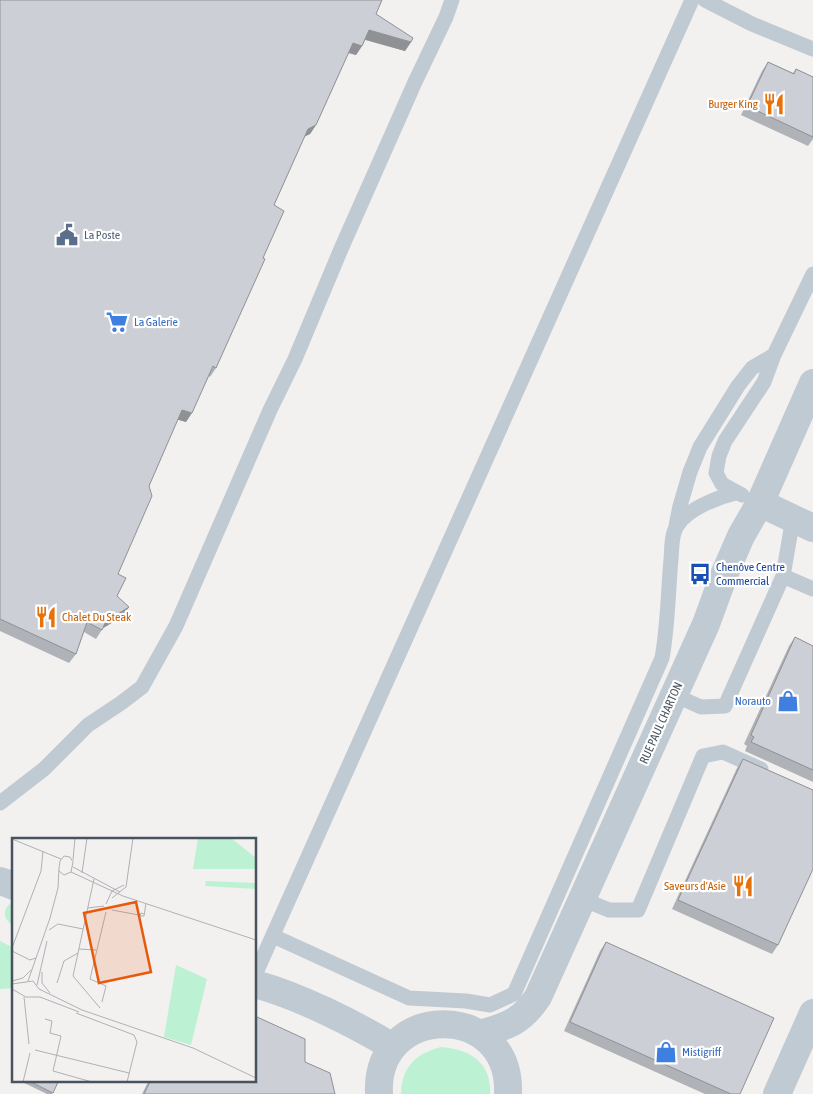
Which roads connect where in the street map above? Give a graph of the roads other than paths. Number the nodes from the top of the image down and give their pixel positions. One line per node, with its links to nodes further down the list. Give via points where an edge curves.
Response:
1 (452, 0): 15 (lane, via 176,626 142,687 88,726 44,769)
2 (692, 0): 19 (lane)
3 (705, 0): 4 (lane)
4 (813, 49)
5 (813, 274): 6 (lane)
6 (774, 355): 8 (lane, via 764,382 718,456 716,473 722,484); 10 (lane, via 752,368 700,447)
7 (813, 383): 8 (street, RUE PAUL CHARTON)
8 (748, 498): 9 (street); 10 (lane, via 717,498); 13 (street, RUE PAUL CHARTON, via 741,536)
9 (803, 523): 11 (lane)
10 (676, 526): 19 (lane, via 662,658 514,994 490,1005 409,998)
11 (783, 576): 12 (lane); 13 (lane, via 725,706 701,707)
12 (813, 589)
13 (674, 695): 18 (street, RUE PAUL CHARTON)
14 (777, 776): 18 (lane, via 723,752 703,756 638,910 609,910)
15 (0, 803)
16 (0, 881): 17 (street)
17 (12, 885)
18 (582, 899): 23 (street, RUE PAUL CHARTON, via 538,997 528,1012 504,1027)
19 (273, 936): 20 (lane)
20 (256, 973)
21 (256, 984): 24 (street, via 324,1011)
22 (813, 1013): 27 (street)
23 (480, 1034): 24 (street, via 462,1026 443,1023 424,1026 407,1034); 26 (street, via 494,1047 504,1064)
24 (393, 1047): 25 (street, via 383,1064)
25 (379, 1094)
26 (508, 1094)
27 (777, 1094)

